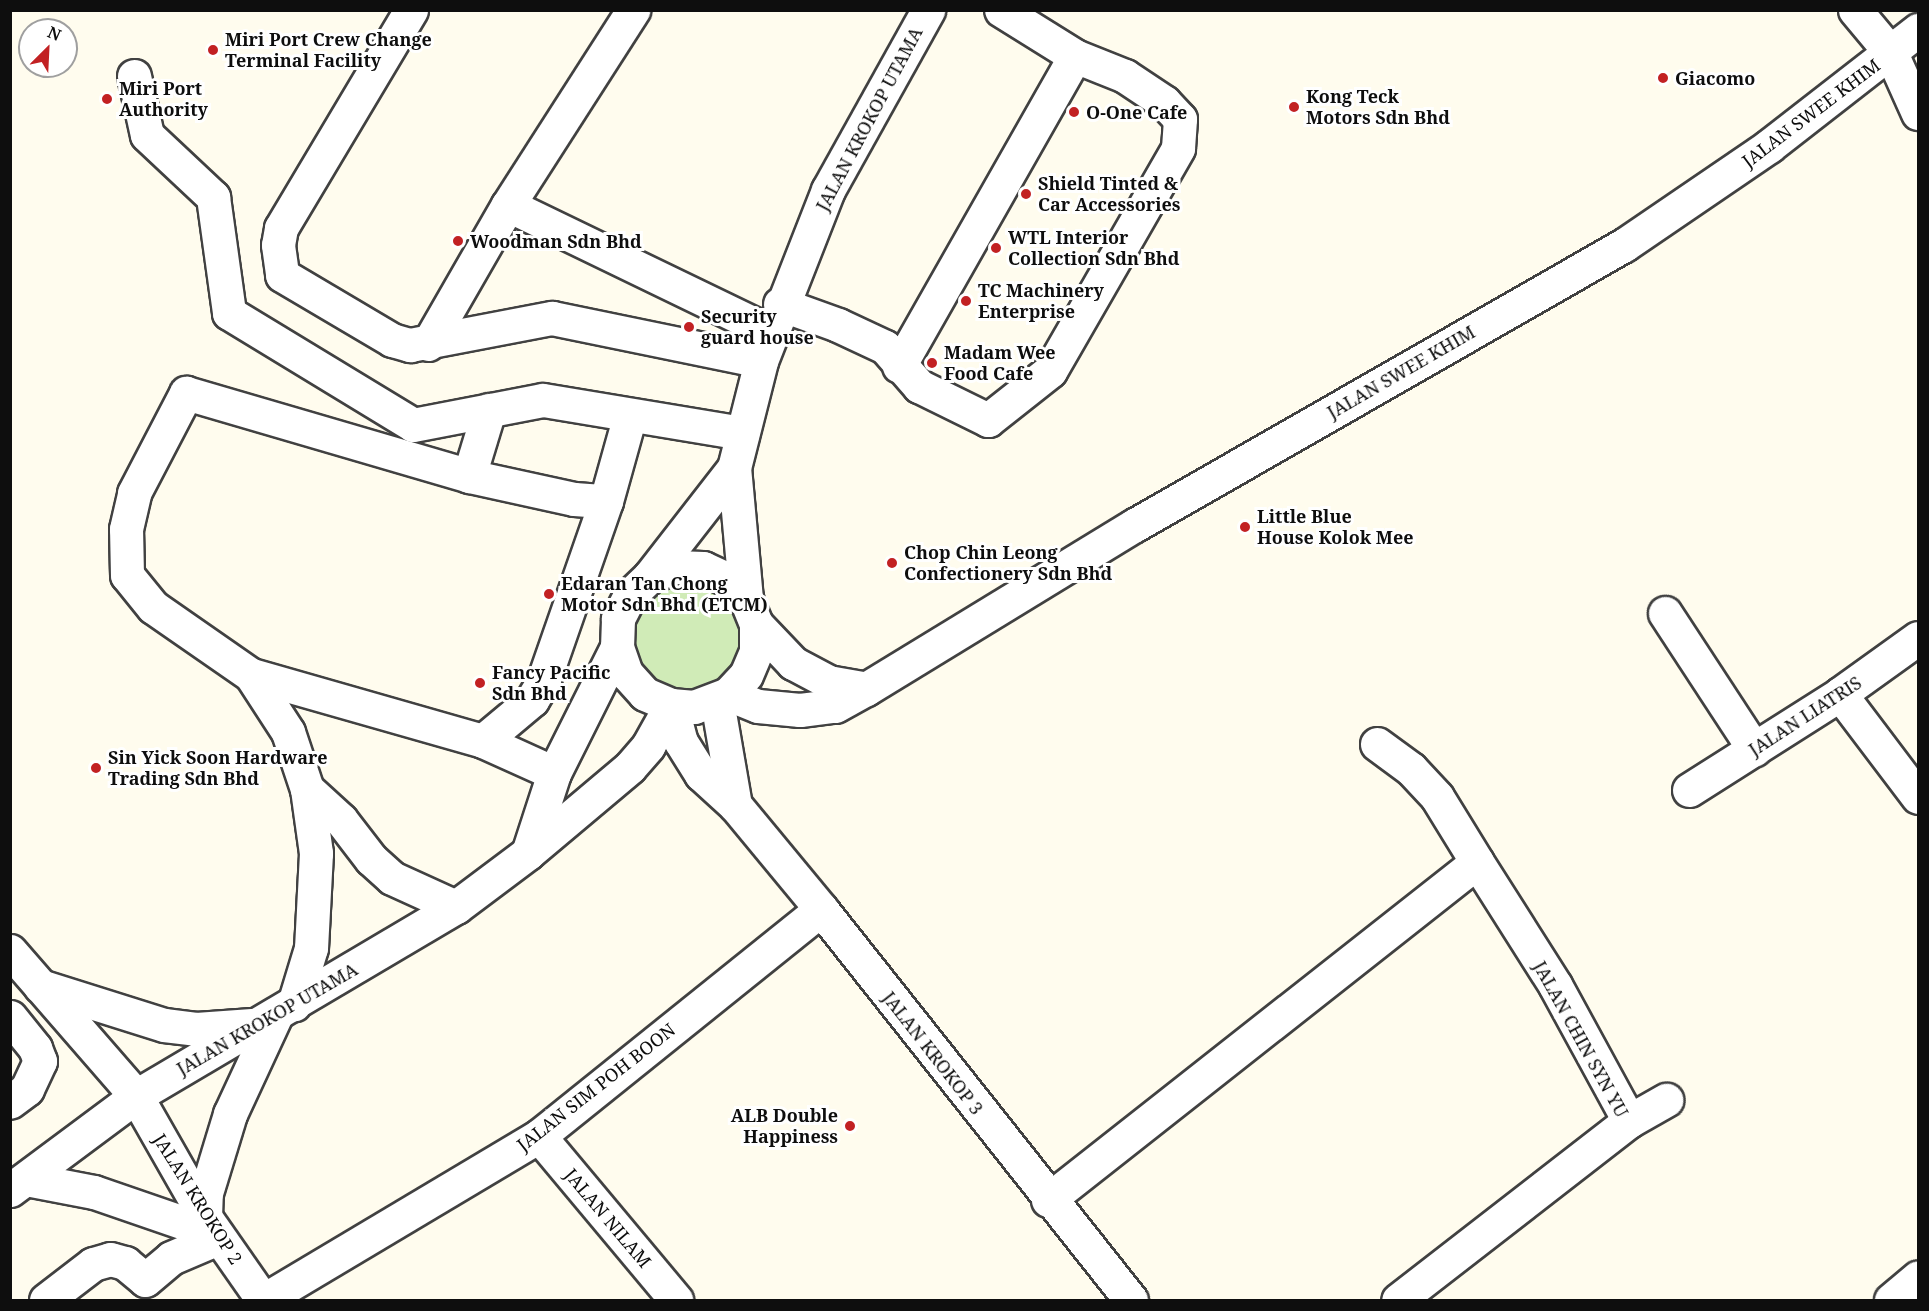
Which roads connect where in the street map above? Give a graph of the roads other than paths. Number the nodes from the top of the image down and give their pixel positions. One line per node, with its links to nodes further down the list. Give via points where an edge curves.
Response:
1 (411, 10): 13 (street, via 281,228 278,245 282,275 392,340)
2 (633, 10): 11 (street)
3 (928, 10): 12 (street, JALAN KROKOP UTAMA, via 828,189)
4 (1001, 10): 8 (street)
5 (1855, 10): 7 (street)
6 (1918, 30): 7 (street, JALAN SWEE KHIM)
7 (1890, 53): 10 (street); 27 (street, JALAN SWEE KHIM, via 1769,146 1624,245 1135,525)
8 (1075, 56): 14 (street); 14 (street, via 1125,76 1164,102 1179,118 1178,148 1050,371 988,420 919,386)
9 (135, 75): 15 (street, via 147,135 213,198 229,313 413,425)
10 (1918, 113)
11 (508, 205): 12 (street); 13 (street)
12 (771, 333): 13 (street, via 552,318); 14 (street, via 838,325 885,347); 17 (street, JALAN KROKOP UTAMA)
13 (428, 344)
14 (899, 366)
15 (489, 410): 16 (street, via 543,400); 19 (street)
16 (630, 415): 17 (street); 20 (street)
17 (742, 433): 18 (street, JALAN KROKOP UTAMA)
18 (734, 468): 21 (street); 22 (street)
19 (469, 476): 20 (street, via 574,499); 26 (street, via 186,393 134,493 126,529 127,574 153,607)
20 (606, 501): 31 (street, via 543,682 532,700)
21 (650, 576): 22 (street, via 675,567 703,568 728,579); 25 (street, via 630,595 618,619)
22 (751, 611): 27 (street, via 793,663 828,682); 29 (street, via 756,651 746,675)
23 (1665, 613): 33 (street)
24 (1918, 638): 28 (street, JALAN LIATRIS)
25 (617, 647): 30 (street, via 626,673 645,694); 34 (street)
26 (251, 675): 31 (street); 35 (street, via 288,732)
27 (866, 689): 29 (street, JALAN SWEE KHIM, via 835,706 800,710)
28 (1840, 694): 33 (street, JALAN LIATRIS); 37 (street)
29 (723, 698): 30 (street, via 694,707); 38 (street, JALAN KROKOP 3)
30 (671, 705): 38 (street, JALAN KROKOP 3, via 681,742 701,774); 39 (street, JALAN KROKOP UTAMA, via 648,746 630,767)
31 (483, 741): 34 (street)
32 (1377, 744): 40 (street, JALAN CHIN SYN YU, via 1411,769 1437,797)
33 (1754, 749): 36 (street, JALAN LIATRIS)
34 (554, 773): 39 (street)
35 (307, 789): 41 (street, via 341,820 371,859 392,878); 45 (street, via 316,853 311,948)
36 (1689, 790)
37 (1918, 797)
38 (735, 804): 42 (street, JALAN KROKOP 3)
39 (528, 853): 41 (street, JALAN KROKOP UTAMA)
40 (1477, 862): 50 (street, JALAN CHIN SYN YU, via 1555,986); 53 (street)
41 (456, 907): 45 (street, JALAN KROKOP UTAMA)
42 (821, 909): 51 (street, JALAN SIM POH BOON); 53 (street, JALAN KROKOP 3)
43 (10, 951): 44 (street, JALAN KROKOP 2)
44 (40, 986): 45 (street, via 164,1025 196,1029); 47 (street, JALAN KROKOP 2)
45 (276, 1014): 47 (street, JALAN KROKOP UTAMA); 54 (street, via 230,1114 206,1193)
46 (10, 1017): 49 (street, via 35,1048 40,1061 27,1089)
47 (136, 1096): 52 (street, JALAN KROKOP UTAMA); 54 (street, JALAN KROKOP 2)
48 (1666, 1100): 50 (street)
49 (10, 1102)
50 (1629, 1121): 61 (street, JALAN CHIN SYN YU)
51 (539, 1136): 58 (street, JALAN SIM POH BOON); 59 (street, JALAN NILAM)
52 (18, 1184): 54 (street, via 94,1191)
53 (1048, 1200): 60 (street, JALAN KROKOP 3)
54 (213, 1230): 56 (street, via 171,1258); 58 (street, JALAN KROKOP 2)
55 (1918, 1277): 62 (street)
56 (153, 1290): 57 (street, via 126,1263 110,1259 93,1264)
57 (46, 1300)
58 (263, 1300)
59 (676, 1300)
60 (1131, 1300)
61 (1398, 1300)
62 (1891, 1300)

